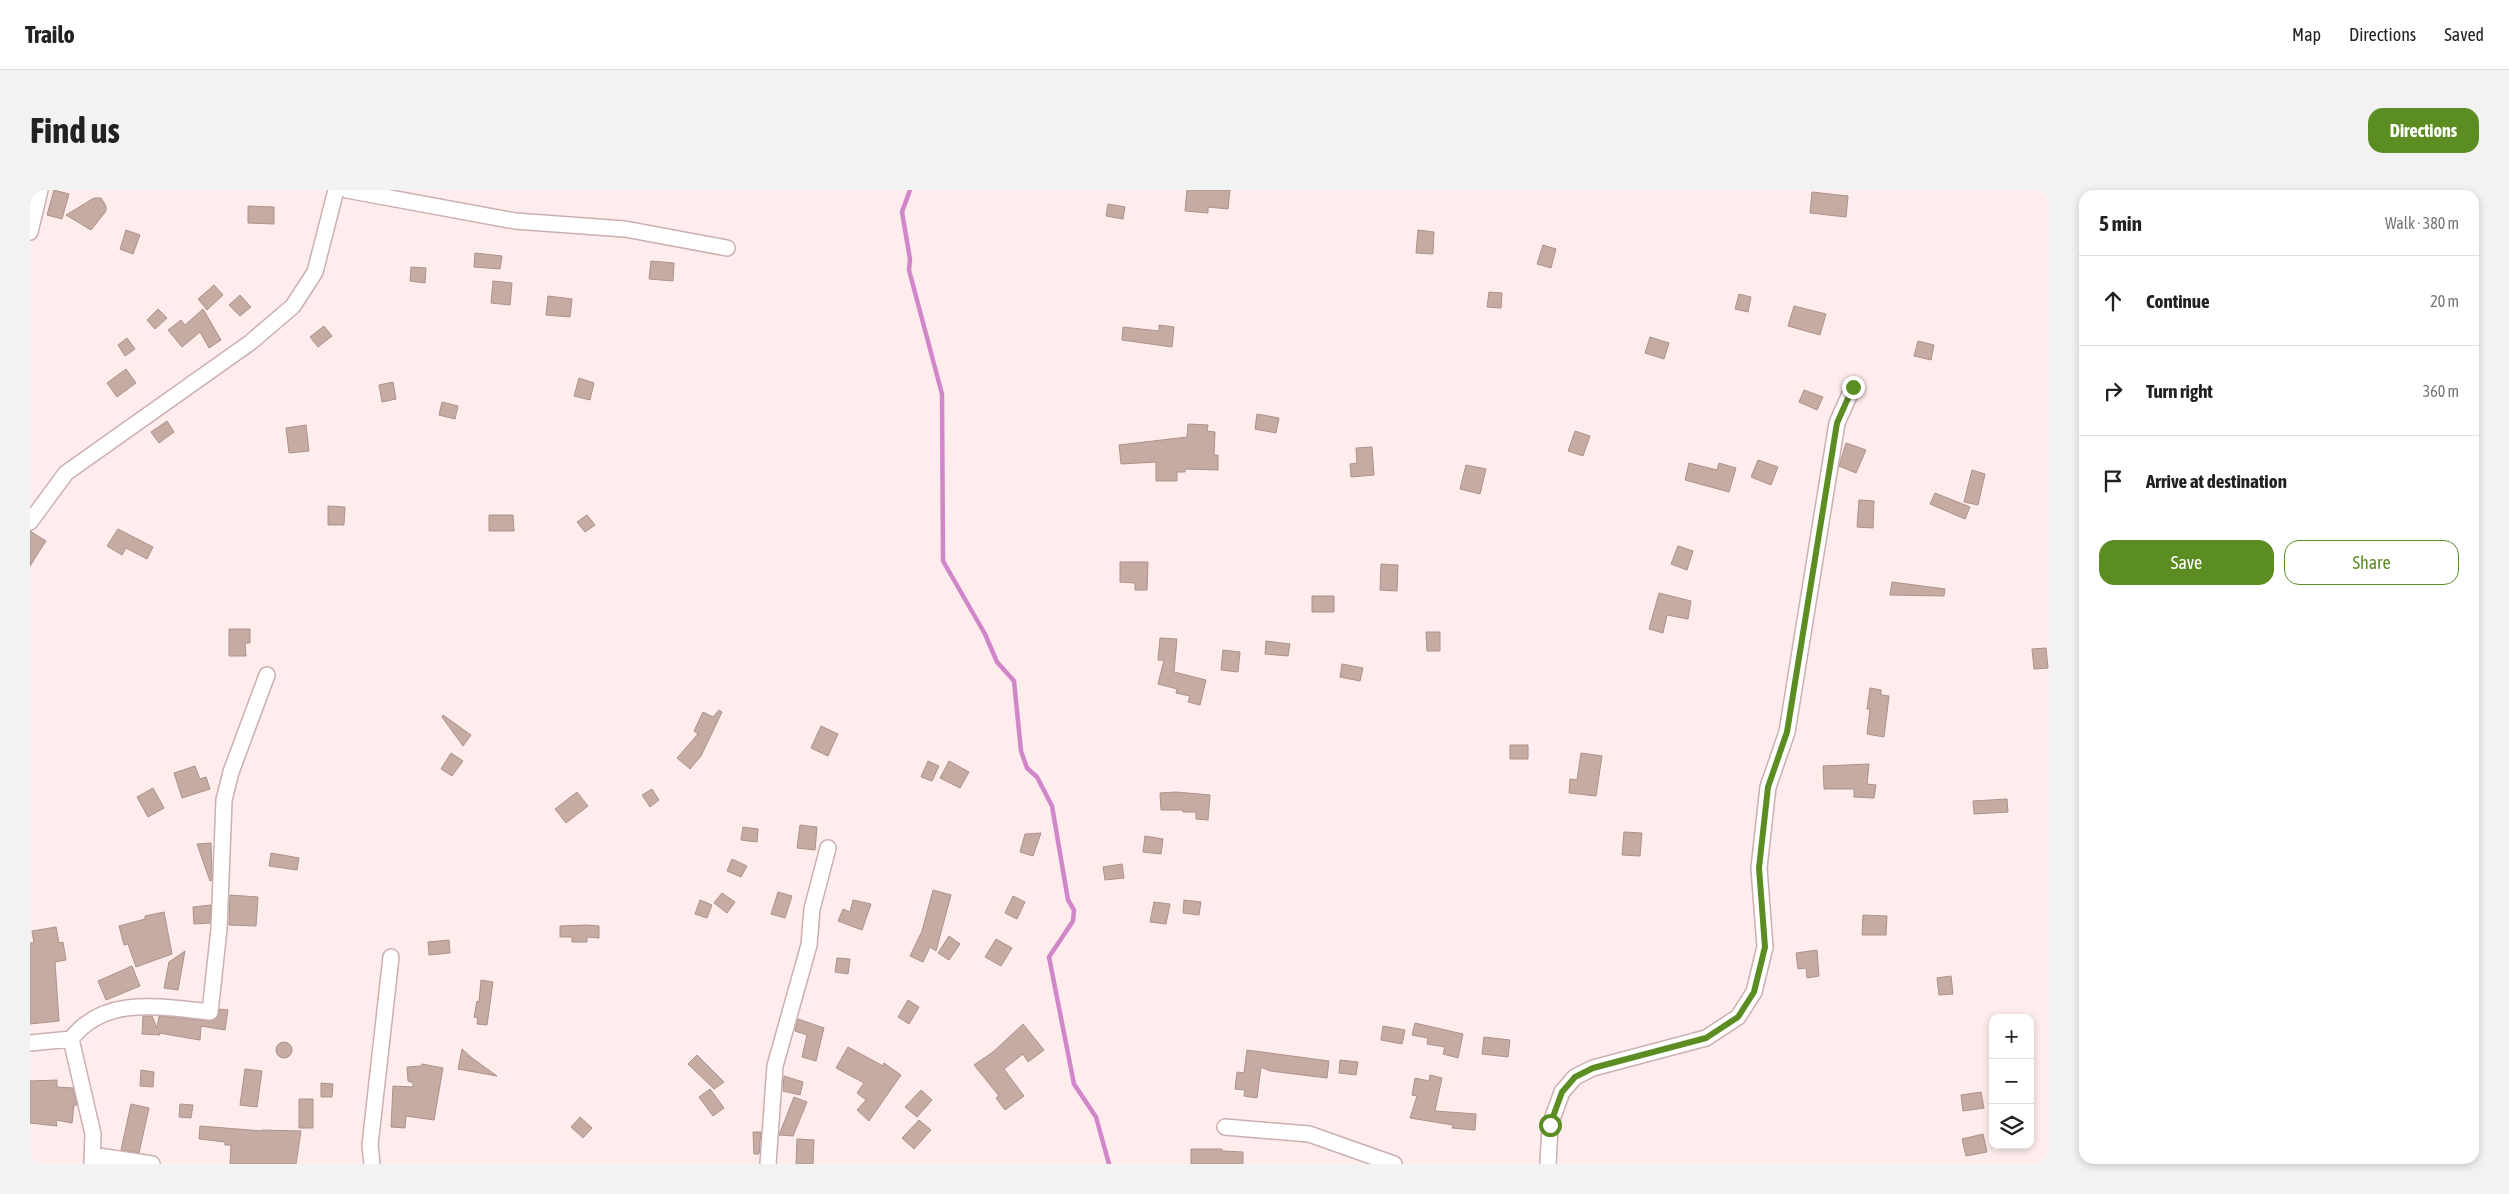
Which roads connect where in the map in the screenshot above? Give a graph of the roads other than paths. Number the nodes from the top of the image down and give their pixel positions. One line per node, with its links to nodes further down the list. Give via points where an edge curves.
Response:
1 (40, 190): 4 (street)
2 (336, 190): 7 (street, via 315,272 293,306 251,342 66,472)
3 (347, 190): 5 (street, via 515,221 625,229)
4 (30, 232)
5 (727, 248)
6 (1853, 387): 19 (street, via 1837,423 1787,732 1768,787 1759,868 1765,947 1754,992 1738,1017 1706,1038 1593,1068 1575,1077 1562,1092 1550,1125)
7 (30, 522)
8 (267, 675): 11 (street, via 224,800 219,929 210,1012 145,1005 111,1010 82,1025)
9 (828, 848): 17 (street, via 812,910 809,945 774,1066)
10 (391, 957): 16 (street, via 370,1144)
11 (71, 1039): 12 (street); 14 (street, via 93,1134)
12 (30, 1043)
13 (1225, 1127): 18 (street, via 1309,1134)
14 (92, 1159): 15 (street)
15 (152, 1164)
16 (372, 1164)
17 (768, 1164)
18 (1394, 1164)
19 (1548, 1164)

